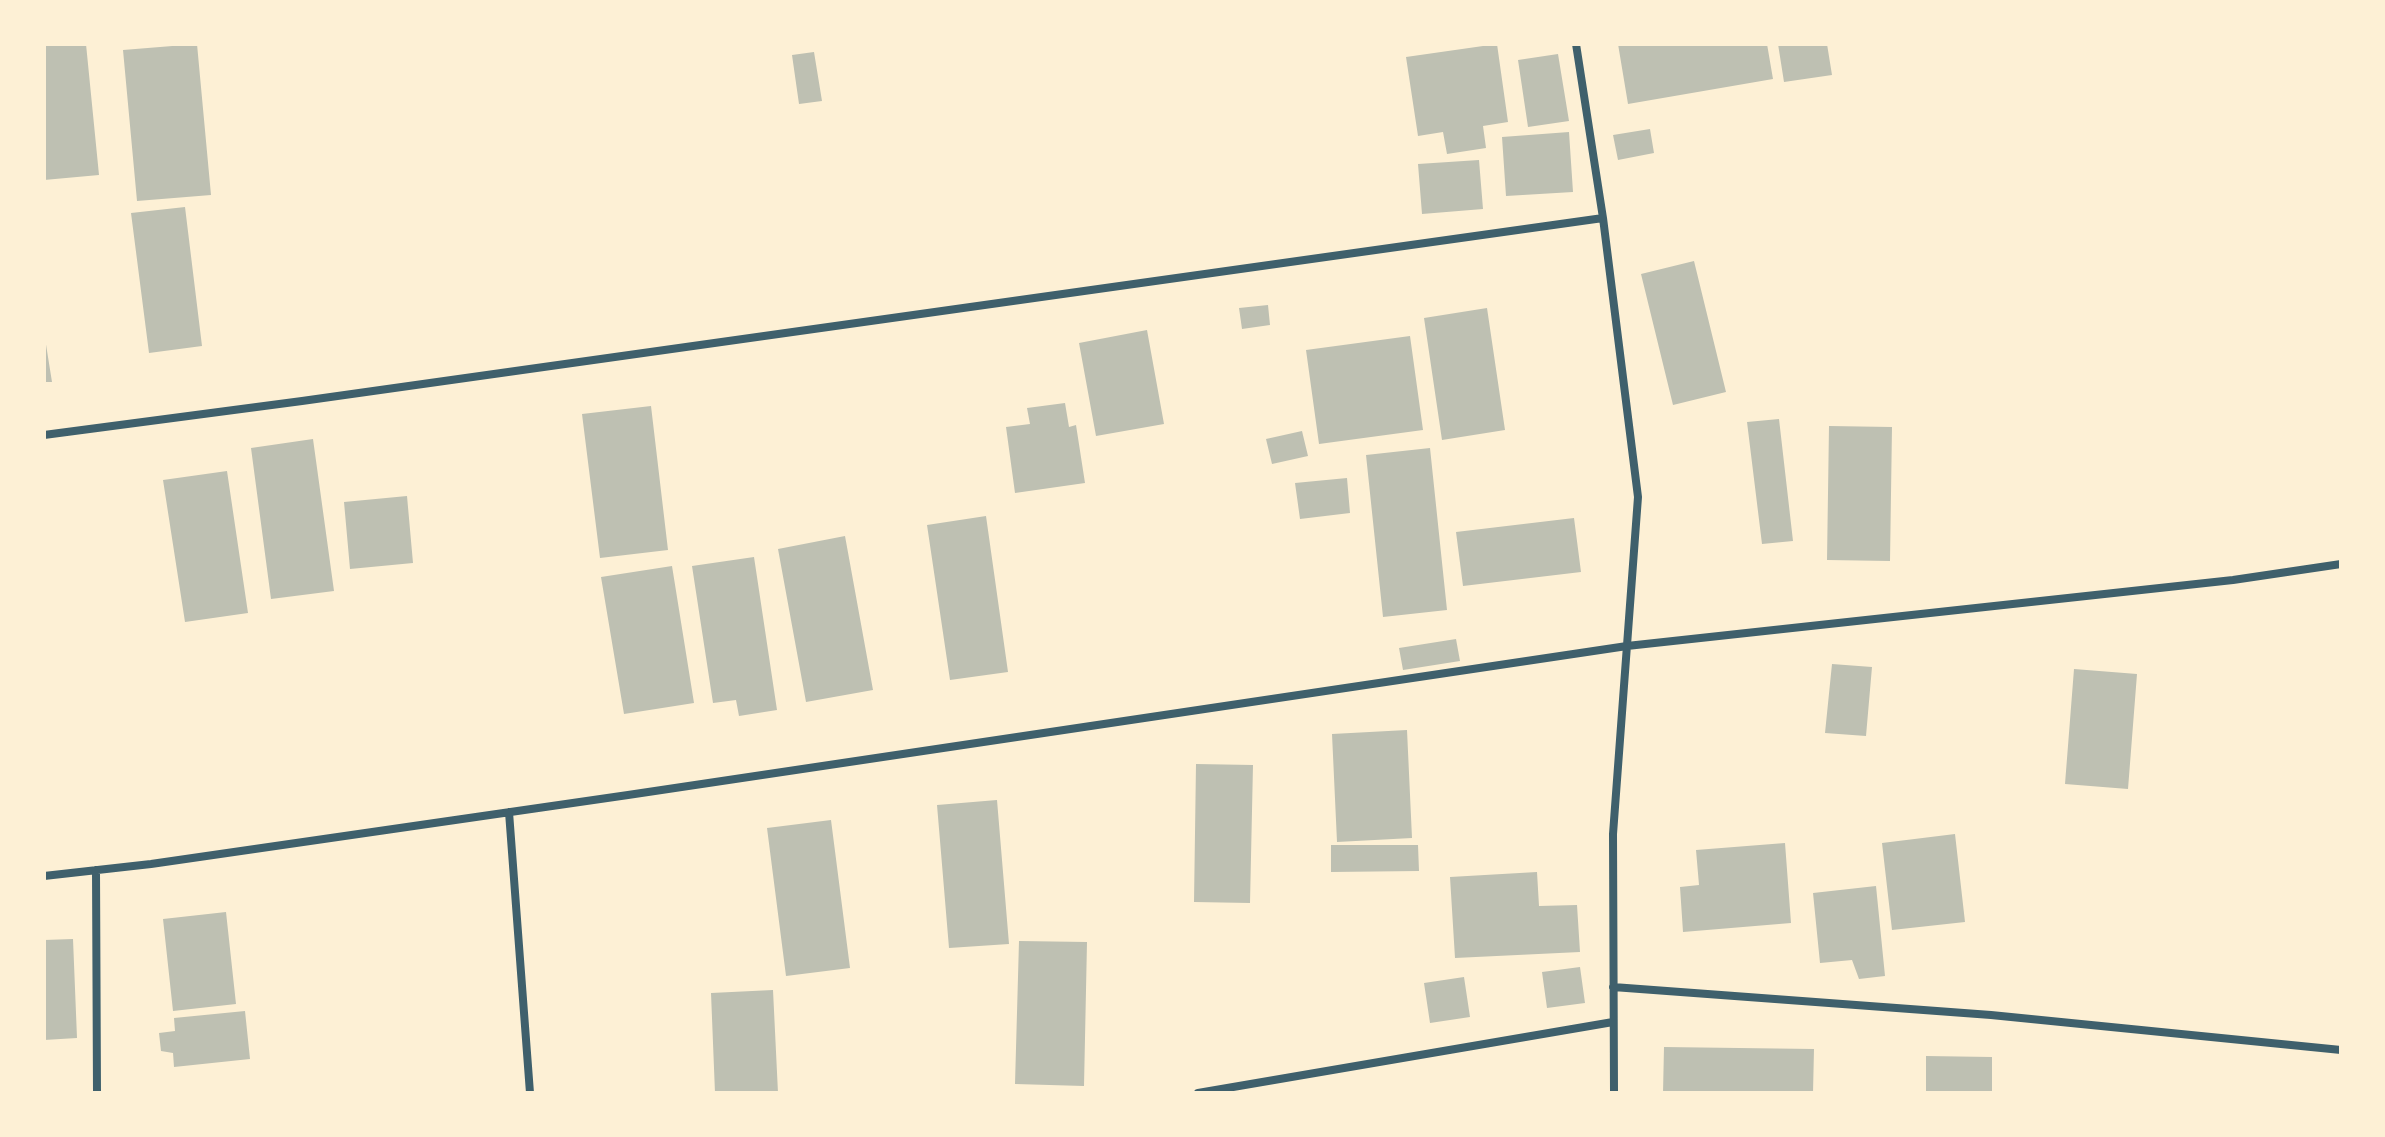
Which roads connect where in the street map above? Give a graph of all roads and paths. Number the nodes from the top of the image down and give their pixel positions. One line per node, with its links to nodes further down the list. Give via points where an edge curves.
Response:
1 (1576, 44): 2 (street)
2 (1603, 218): 3 (street); 5 (street, via 1638,497)
3 (44, 435)
4 (2341, 564): 5 (street)
5 (1627, 646): 6 (street); 9 (street, via 1613,834)
6 (509, 812): 7 (street); 13 (street)
7 (96, 870): 8 (street); 12 (street)
8 (44, 876)
9 (1613, 987): 10 (street); 11 (street, via 1991,1015)
10 (1613, 1022): 14 (street); 15 (street)
11 (2341, 1050)
12 (97, 1093)
13 (530, 1093)
14 (1198, 1093)
15 (1614, 1093)

